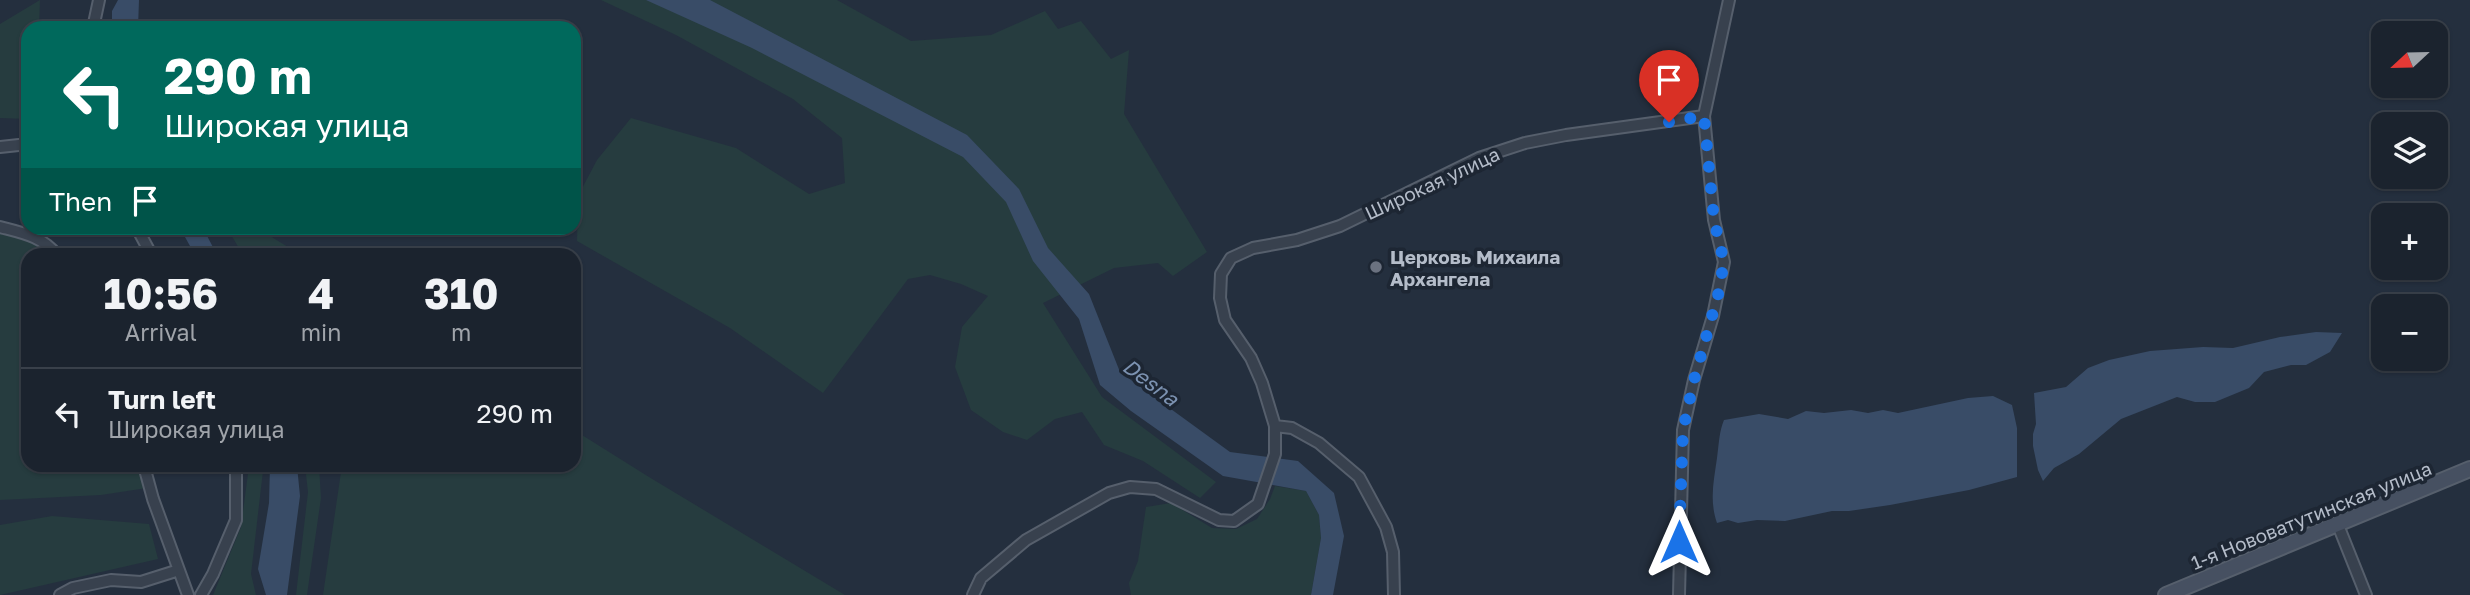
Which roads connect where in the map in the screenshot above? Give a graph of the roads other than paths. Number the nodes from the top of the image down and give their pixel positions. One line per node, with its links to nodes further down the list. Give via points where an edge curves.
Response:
1 (99, 0): 3 (street)
2 (1728, 0): 4 (street)
3 (94, 21)
4 (1704, 116): 11 (street, Широкая улица, via 1525,143 1479,158 1340,226 1231,258 1221,274 1225,320 1251,358); 22 (street, via 1714,220 1724,262 1683,430)
5 (21, 144): 6 (street)
6 (0, 146)
7 (0, 227): 8 (street)
8 (21, 233)
9 (30, 235): 10 (street)
10 (51, 248)
11 (1275, 426): 20 (street, via 1275,454 1258,504 1234,521 1219,520 1156,489 1130,487 1109,493 1026,540 981,578); 21 (street, via 1292,428 1320,443 1359,477 1386,527 1393,552)
12 (2470, 469): 15 (street, 1-я Нововатутинская улица)
13 (146, 472): 16 (street)
14 (236, 472): 19 (street, via 236,520)
15 (2338, 525): 23 (street, 1-я Нововатутинская улица); 24 (street)
16 (179, 570): 17 (street, via 141,582 111,580); 18 (street)
17 (60, 595)
18 (188, 595)
19 (201, 595)
20 (973, 595)
21 (1394, 595)
22 (1679, 595)
23 (2166, 595)
24 (2366, 595)

